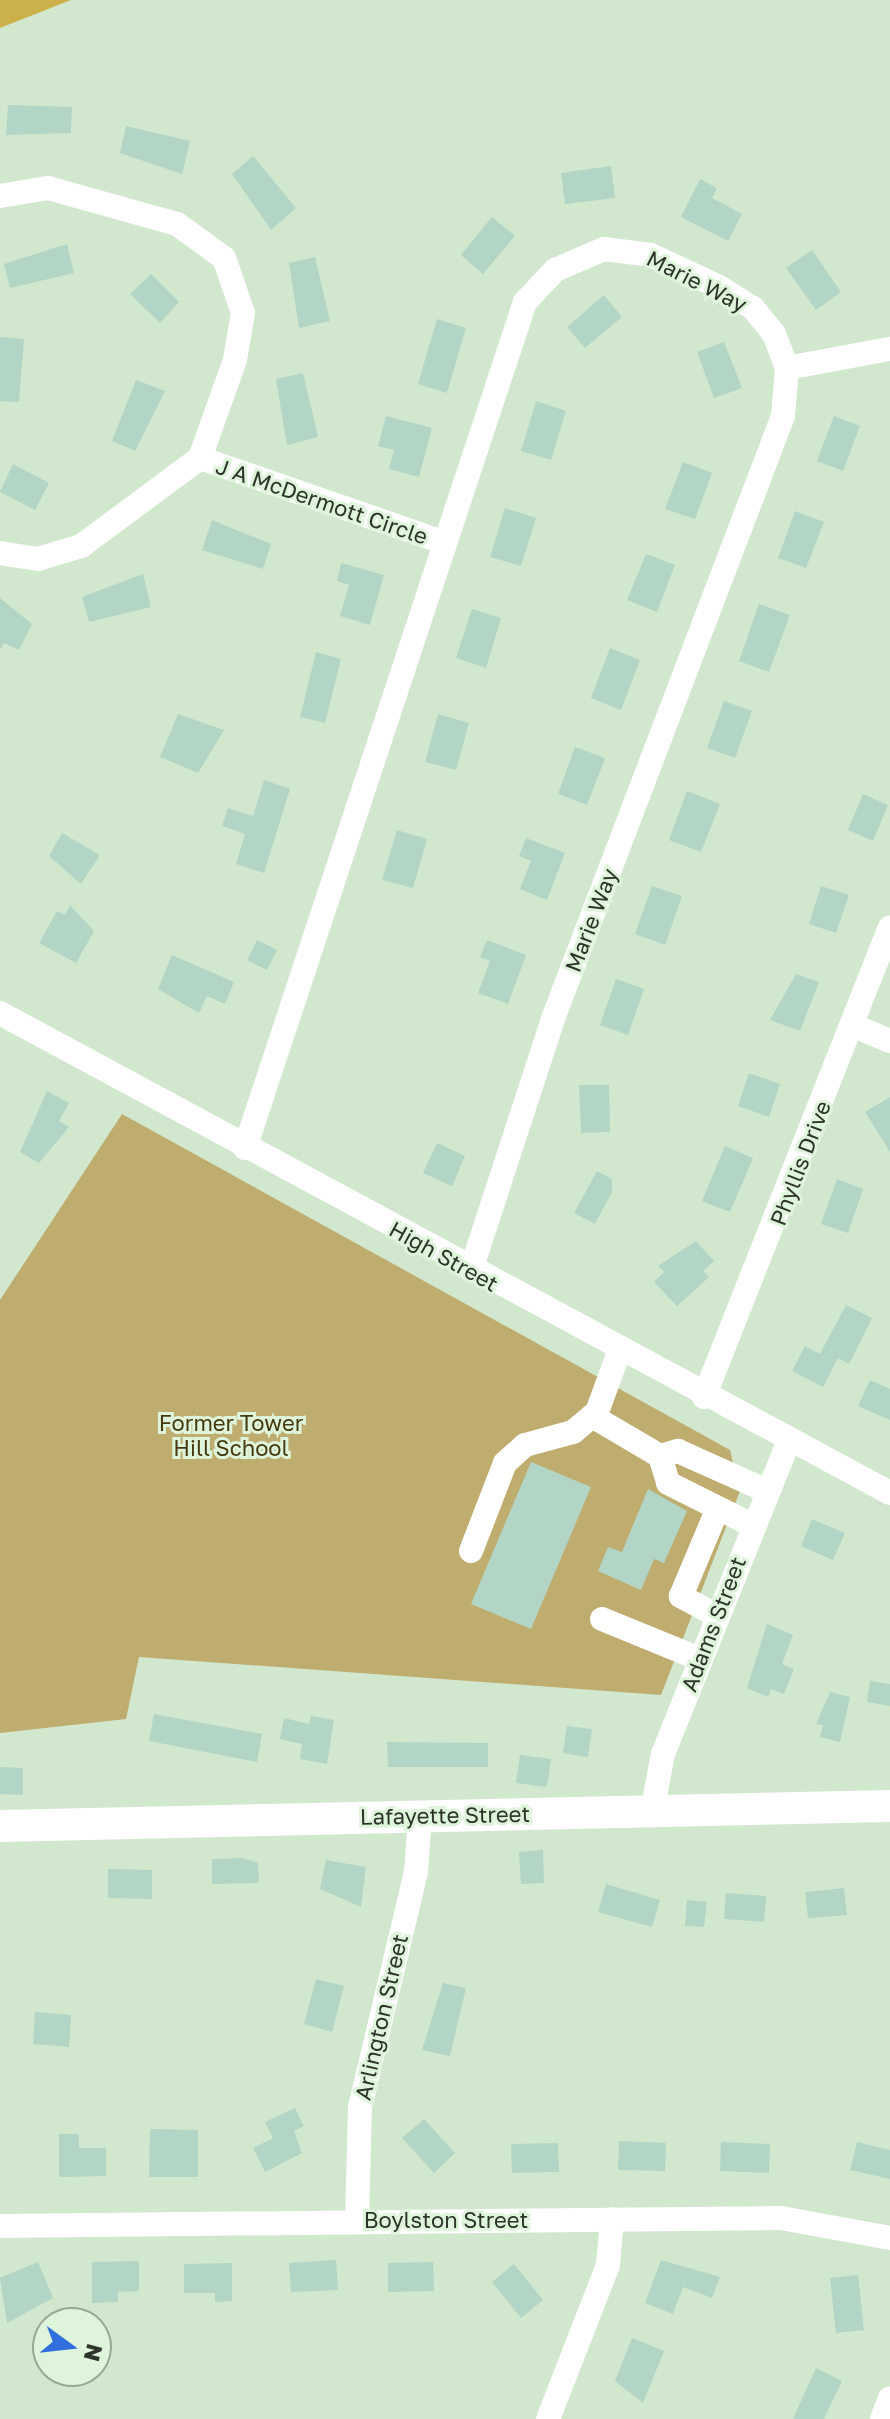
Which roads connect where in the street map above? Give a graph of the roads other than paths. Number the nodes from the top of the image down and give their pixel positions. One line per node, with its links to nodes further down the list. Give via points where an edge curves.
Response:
1 (0, 196): 4 (street, J A McDermott Circle, via 36,187 74,193 177,224 224,258 237,284 242,327)
2 (890, 349): 3 (street)
3 (787, 368): 5 (street, Marie Way, via 762,316 719,287 629,248 579,255 544,279 519,315); 12 (street, Marie Way, via 778,430 554,1016)
4 (200, 458): 5 (street, J A McDermott Circle); 6 (street, J A McDermott Circle, via 81,546 38,559)
5 (445, 543): 11 (street, Marie Way)
6 (0, 553)
7 (890, 927): 9 (street, Phyllis Drive)
8 (0, 1013): 11 (street, High Street)
9 (852, 1025): 10 (street); 14 (street, Phyllis Drive)
10 (890, 1041)
11 (245, 1148): 12 (street, High Street)
12 (471, 1270): 13 (street, High Street)
13 (619, 1352): 14 (street, High Street); 15 (street)
14 (704, 1397): 16 (street, High Street)
15 (592, 1416): 17 (street); 22 (street, via 573,1432 525,1445 505,1463)
16 (789, 1441): 18 (street, Adams Street); 19 (street, High Street)
17 (660, 1456): 18 (street, via 678,1451); 20 (street, via 668,1483)
18 (767, 1491): 21 (street, Adams Street)
19 (890, 1493)
20 (718, 1508): 21 (street); 23 (street, via 681,1596)
21 (752, 1525): 23 (street, Adams Street)
22 (471, 1551)
23 (716, 1615): 25 (street, Adams Street)
24 (602, 1619): 25 (street)
25 (700, 1659): 27 (street, Adams Street, via 655,1776)
26 (890, 1806): 27 (main road, Lafayette Street)
27 (652, 1812): 28 (main road, Lafayette Street)
28 (420, 1815): 29 (main road, Lafayette Street); 31 (street, Arlington Street, via 416,1872 360,2107)
29 (0, 1826)
30 (612, 2219): 31 (street, Boylston Street); 33 (street, Boylston Street, via 799,2219); 35 (street, via 608,2265)
31 (357, 2221): 32 (street, Boylston Street)
32 (0, 2226)
33 (890, 2238)
34 (890, 2398): 36 (street)
35 (548, 2419)
36 (882, 2419)

